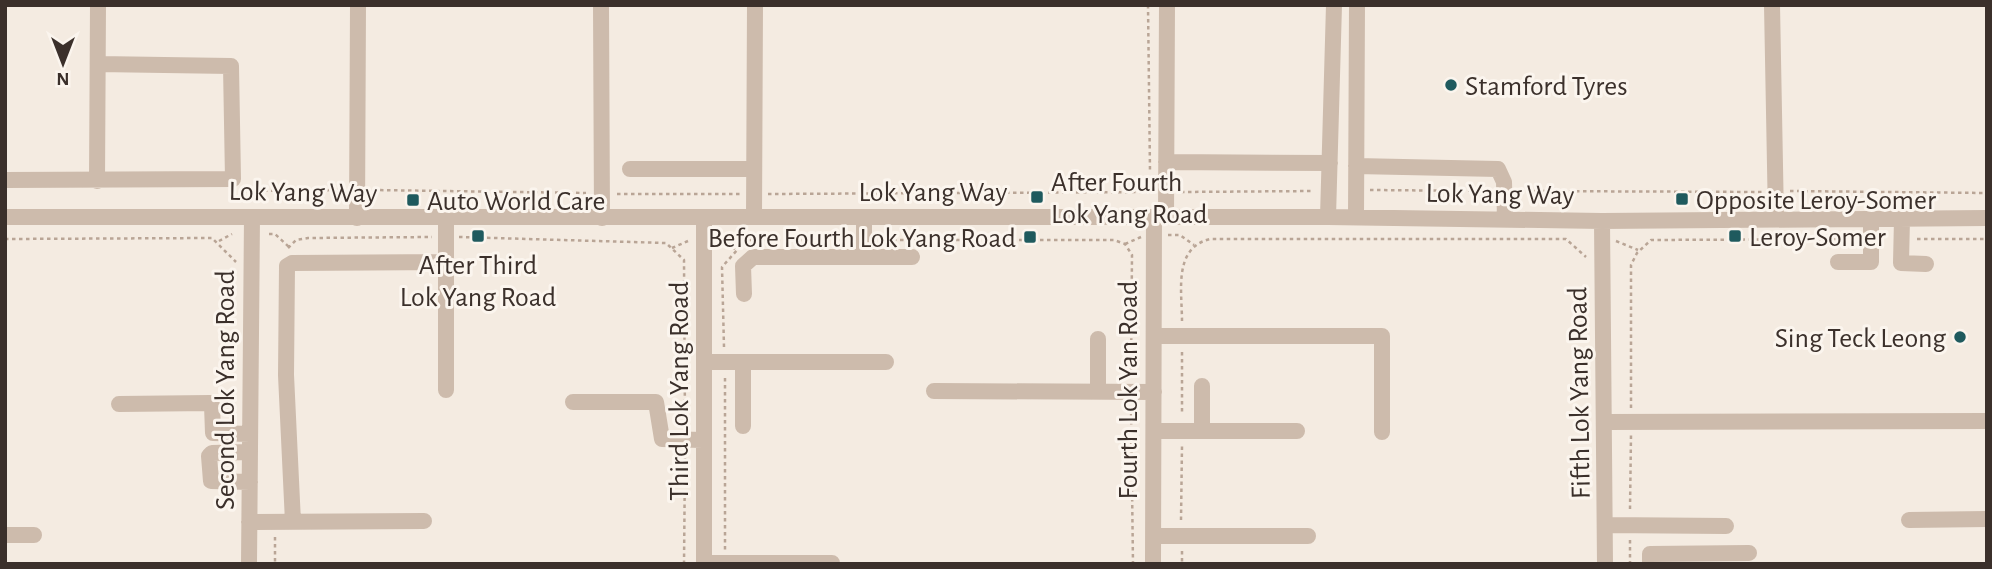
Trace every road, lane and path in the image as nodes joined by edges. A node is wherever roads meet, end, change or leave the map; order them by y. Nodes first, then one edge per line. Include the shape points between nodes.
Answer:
1 (98, 5) edge
2 (358, 5) edge
3 (601, 5) edge
4 (755, 5) edge
5 (1148, 5) edge
6 (1167, 5) edge
7 (1334, 5) edge
8 (1357, 5) edge
9 (1772, 5) edge
10 (98, 64) junction
11 (1166, 162) junction
12 (1329, 163) junction
13 (1356, 166) junction
14 (630, 169) dead end
15 (754, 169) junction
16 (5, 180) edge
17 (97, 181) junction
18 (358, 190) junction
19 (234, 191) dead end
20 (1329, 191) junction
21 (1356, 191) junction
22 (1506, 191) junction
23 (1775, 191) junction
24 (1158, 192) junction
25 (1987, 193) edge
26 (602, 194) junction
27 (754, 194) junction
28 (5, 217) edge
29 (252, 217) junction
30 (754, 217) junction
31 (864, 217) junction
32 (1160, 217) junction
33 (1328, 217) junction
34 (1356, 217) junction
35 (357, 218) junction
36 (446, 218) junction
37 (602, 218) junction
38 (704, 218) junction
39 (1505, 218) junction
40 (1987, 218) edge
41 (1776, 219) junction
42 (1871, 219) junction
43 (1902, 219) junction
44 (1602, 221) junction
45 (5, 239) edge
46 (1871, 239) junction
47 (1902, 239) junction
48 (1987, 239) edge
49 (1125, 244) dead end
50 (864, 248) junction
51 (1580, 249) dead end
52 (912, 257) dead end
53 (446, 262) junction
54 (1838, 262) dead end
55 (1926, 264) dead end
56 (236, 272) dead end
57 (744, 294) dead end
58 (1154, 336) junction
59 (1182, 336) junction
60 (1098, 339) dead end
61 (704, 362) junction
62 (724, 362) junction
63 (743, 362) junction
64 (886, 362) dead end
65 (1202, 386) dead end
66 (446, 390) dead end
67 (934, 391) dead end
68 (1098, 392) junction
69 (1154, 392) junction
70 (573, 402) dead end
71 (119, 404) dead end
72 (1987, 421) edge
73 (1605, 422) junction
74 (1631, 422) junction
75 (743, 426) dead end
76 (1297, 430) dead end
77 (1154, 431) junction
78 (1182, 431) junction
79 (1202, 431) junction
80 (1382, 432) dead end
81 (250, 433) junction
82 (685, 440) junction
83 (703, 440) junction
84 (250, 452) junction
85 (250, 482) junction
86 (1987, 519) edge
87 (1909, 520) dead end
88 (424, 521) dead end
89 (249, 522) junction
90 (293, 522) junction
91 (1605, 525) junction
92 (1630, 525) junction
93 (1726, 526) dead end
94 (5, 535) edge
95 (34, 535) dead end
96 (1153, 536) junction
97 (1181, 536) junction
98 (1308, 536) dead end
99 (1749, 553) dead end
100 (704, 563) edge
101 (741, 563) edge
102 (832, 563) edge
103 (249, 564) edge
104 (684, 564) edge
105 (725, 564) edge
106 (1153, 564) edge
107 (1182, 564) edge
108 (1605, 564) edge
109 (1630, 564) edge
110 (1650, 564) edge

1 - 10 street
2 - 18 street
3 - 26 street
4 - 15 street
5 - 24 path
6 - 11 street, Fourth Lok Yan Road
7 - 12 street
8 - 13 street
9 - 23 street
10 - 17 street
10 - 17 street via 231,66 234,175 227,181
11 - 12 street
11 - 24 street, Fourth Lok Yan Road
12 - 20 street
13 - 21 street
13 - 22 street via 1498,169
14 - 15 street
15 - 27 street
16 - 17 street
18 - 19 path
18 - 26 path
18 - 35 street
20 - 24 path
20 - 33 street
21 - 22 path
21 - 34 street
22 - 23 path
22 - 39 street
23 - 25 path
23 - 41 street
24 - 27 path
24 - 32 street, Fourth Lok Yan Road
26 - 27 path
26 - 37 street
27 - 30 street
28 - 29 street, Lok Yang Way
29 - 35 street, Lok Yang Way
29 - 81 street, Second Lok Yang Road
30 - 31 street, Lok Yang Way
30 - 38 street, Lok Yang Way
31 - 32 street, Lok Yang Way
31 - 50 street
32 - 33 street, Lok Yang Way
32 - 58 street, Fourth Lok Yan Road
33 - 34 street, Lok Yang Way
34 - 39 street, Lok Yang Way
35 - 36 street, Lok Yang Way
36 - 37 street, Lok Yang Way
36 - 53 street
37 - 38 street, Lok Yang Way
38 - 61 street, Third Lok Yang Road
39 - 44 street, Lok Yang Way
40 - 43 street, Lok Yang Way
41 - 42 street, Lok Yang Way
41 - 44 street, Lok Yang Way
42 - 43 street, Lok Yang Way
42 - 46 street
43 - 47 street
44 - 73 street, Fifth Lok Yang Road
45 - 56 path via 212,238 236,261
46 - 54 street via 1871,262
46 - 74 path via 1651,240 1631,265
47 - 48 path
47 - 55 street via 1901,263
49 - 50 path via 1114,240
50 - 52 street
50 - 57 street via 750,257 743,267
50 - 62 path via 746,240 722,267
51 - 59 path via 1566,239 1210,239 1195,245 1182,264
53 - 66 street
53 - 90 street via 287,266 286,375
58 - 59 street
58 - 69 street, Fourth Lok Yan Road
59 - 78 path
59 - 80 street via 1382,336
60 - 68 street
61 - 62 street
61 - 83 street, Third Lok Yang Road
62 - 63 street
62 - 105 path
63 - 64 street
63 - 75 street
65 - 79 street
67 - 68 street
68 - 69 street
69 - 77 street, Fourth Lok Yan Road
70 - 82 street via 656,402 660,438
71 - 81 street via 209,403 214,433
72 - 74 street
73 - 74 street
73 - 91 street, Fifth Lok Yang Road
74 - 92 path
76 - 79 street
77 - 78 street
77 - 96 street, Fourth Lok Yan Road
78 - 79 street
78 - 97 path
81 - 84 street, Second Lok Yang Road
82 - 83 street
82 - 104 path
83 - 100 street, Third Lok Yang Road
84 - 85 street, Second Lok Yang Road
84 - 85 street via 209,456 211,481
85 - 89 street, Second Lok Yang Road
86 - 87 street
88 - 90 street
89 - 90 street
89 - 103 street, Second Lok Yang Road
91 - 92 street
91 - 108 street, Fifth Lok Yang Road
92 - 93 street
92 - 109 path
94 - 95 street
96 - 97 street
96 - 106 street, Fourth Lok Yan Road
97 - 98 street
97 - 107 path
99 - 110 street via 1650,554
100 - 105 street
101 - 102 street
101 - 105 street

